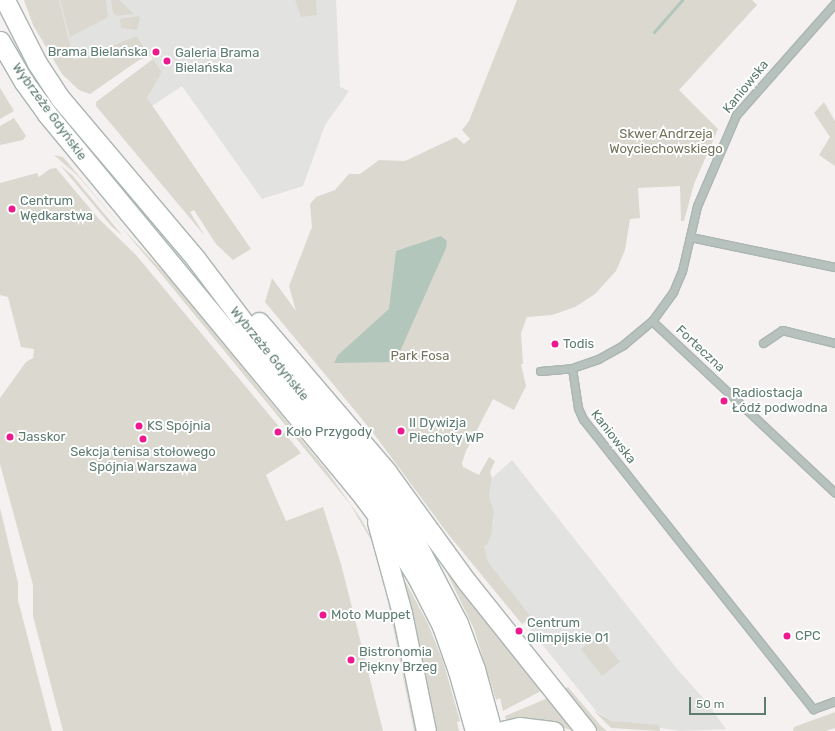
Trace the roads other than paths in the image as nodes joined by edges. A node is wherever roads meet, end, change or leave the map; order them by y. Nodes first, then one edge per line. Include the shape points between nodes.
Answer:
1 (5, 0) edge
2 (835, 3) edge
3 (0, 41) edge
4 (690, 237) junction
5 (196, 259) junction
6 (835, 267) edge
7 (652, 321) junction
8 (763, 343) dead end
9 (835, 343) edge
10 (572, 368) junction
11 (540, 371) dead end
12 (835, 493) edge
13 (373, 509) junction
14 (835, 701) edge
15 (478, 720) edge
16 (426, 731) edge
17 (492, 731) edge
18 (502, 731) edge
19 (554, 731) edge
20 (586, 731) edge

1 - 5 main road, Wybrzeże Gdyńskie via 37,63 60,98
2 - 4 street, Kaniowska via 736,115 699,201
3 - 13 main road, Wybrzeże Gdyńskie via 24,82 65,137
4 - 6 street
4 - 7 street, Kaniowska via 679,279
5 - 15 main road, Wybrzeże Gdyńskie via 248,328 366,473 414,539 458,622
5 - 20 main road via 241,302 387,472 467,582
7 - 10 street, Kaniowska via 612,352
7 - 12 street, Forteczna
8 - 9 street via 782,330
10 - 11 street
10 - 14 street, Kaniowska via 578,408 583,419 813,709
13 - 15 main road, Wybrzeże Gdyńskie via 408,562 432,606
13 - 16 main road via 402,613
15 - 17 main road, Wybrzeże Gdyńskie
18 - 19 main road via 519,728

